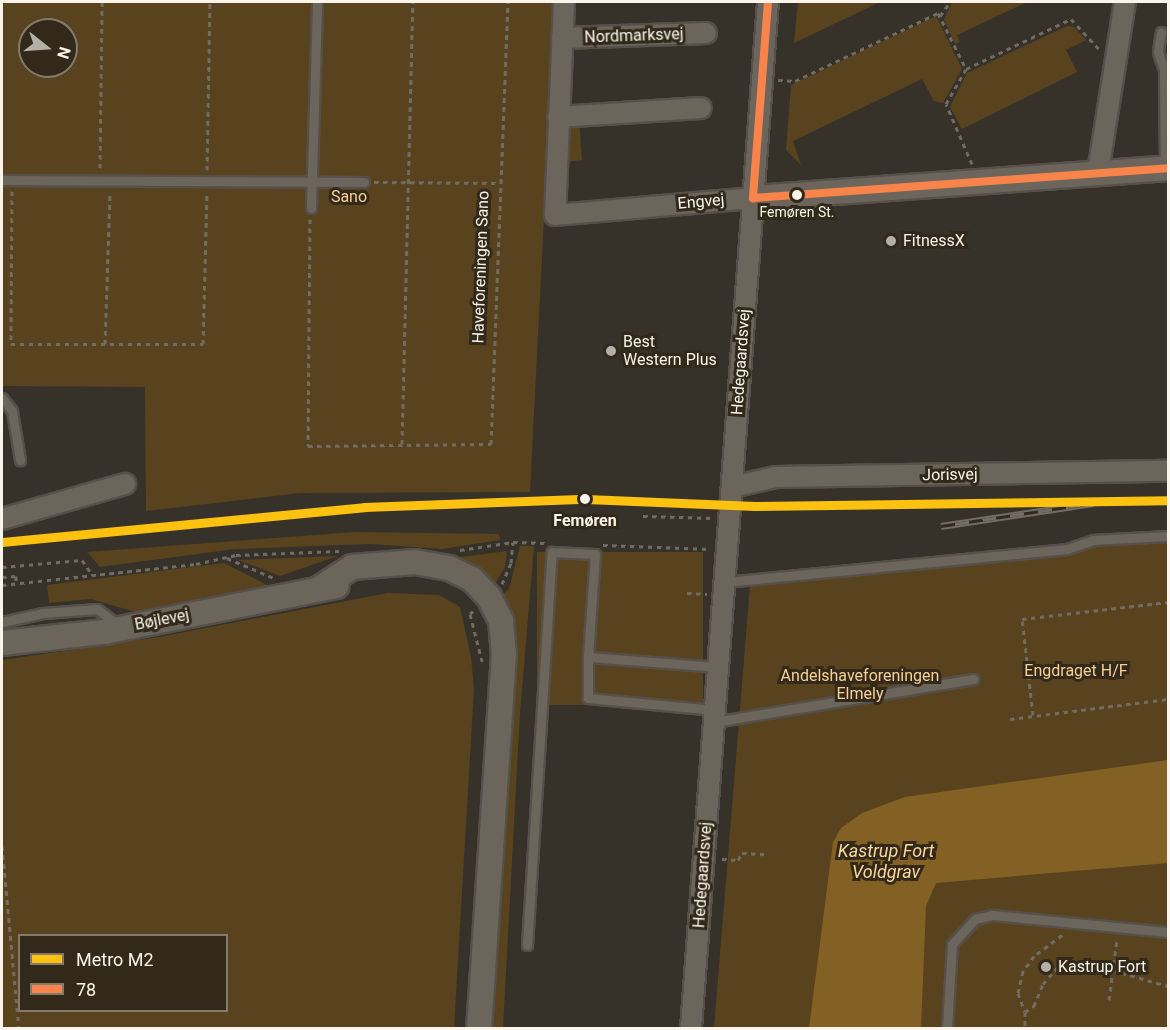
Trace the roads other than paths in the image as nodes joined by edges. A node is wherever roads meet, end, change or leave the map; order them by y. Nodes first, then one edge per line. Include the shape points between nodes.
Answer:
1 (317, 2) edge
2 (564, 2) edge
3 (768, 2) edge
4 (1125, 2) edge
5 (1161, 32) dead end
6 (706, 33) dead end
7 (562, 38) junction
8 (700, 108) dead end
9 (558, 117) junction
10 (1167, 168) edge
11 (1098, 172) junction
12 (7, 180) edge
13 (311, 181) junction
14 (364, 182) road end
15 (753, 198) junction
16 (310, 208) road end
17 (555, 215) joint
18 (2, 398) edge
19 (20, 460) dead end
20 (1168, 471) edge
21 (125, 484) dead end
22 (732, 487) junction
23 (2, 519) edge
24 (1168, 536) edge
25 (725, 582) junction
26 (2, 622) edge
27 (122, 628) junction
28 (2, 643) edge
29 (588, 657) junction
30 (719, 667) junction
31 (973, 680) dead end
32 (715, 716) junction
33 (1168, 932) edge
34 (527, 945) dead end
35 (479, 1029) edge
36 (691, 1029) edge
37 (947, 1029) edge

1 - 13 lane
2 - 7 street, Nordmarksvej
3 - 15 street, Hedegaardsvej
4 - 11 street
5 - 10 lane via 1158,52 1164,69
6 - 7 street, Nordmarksvej
7 - 9 street, Nordmarksvej
8 - 9 street
9 - 17 street, Nordmarksvej
10 - 11 street, Engvej
11 - 15 street, Engvej
12 - 13 lane
13 - 14 lane
13 - 16 lane
15 - 17 street, Engvej
15 - 22 street, Hedegaardsvej
18 - 19 lane via 12,411
20 - 22 street, Jorisvej via 776,477
21 - 23 street
22 - 25 street, Hedegaardsvej
24 - 25 lane via 1093,540 1067,549
25 - 30 street, Hedegaardsvej
26 - 27 lane via 43,613 97,609
27 - 28 street, Bøjlevej
27 - 35 street, Bøjlevej via 320,588 352,567 384,563 415,562 449,568 472,579 489,597 501,621 504,654
29 - 30 lane
29 - 32 lane via 588,698
29 - 34 lane via 595,554 552,552
30 - 32 street, Hedegaardsvej
31 - 32 lane
32 - 36 street, Hedegaardsvej
33 - 37 lane via 992,915 975,919 952,944

